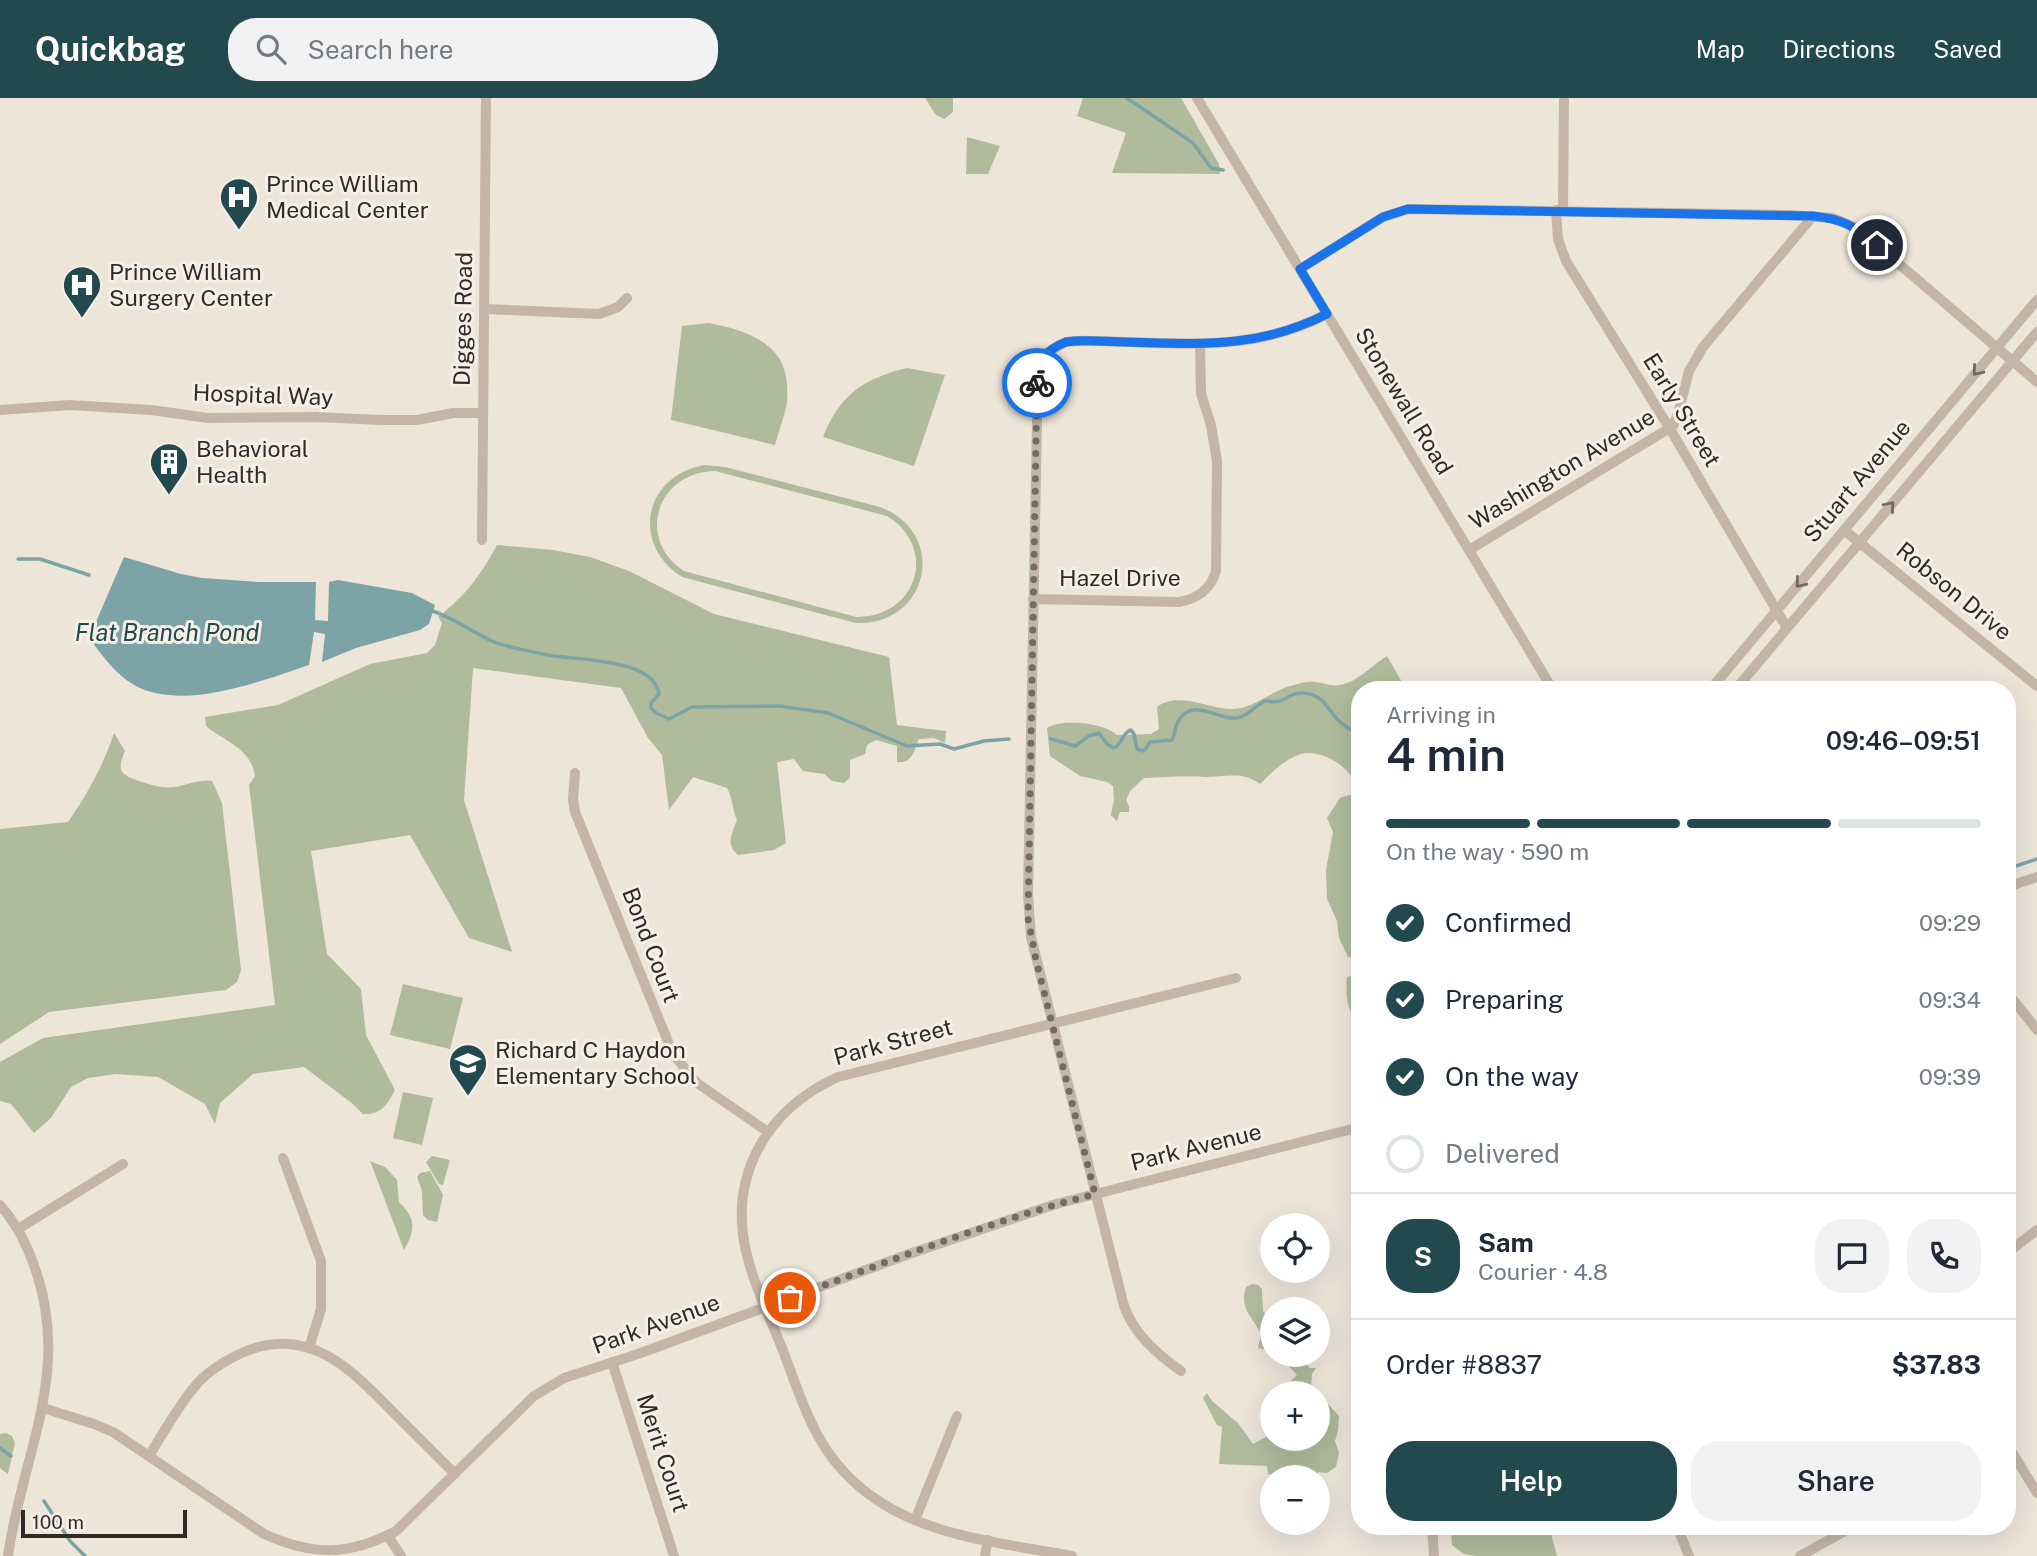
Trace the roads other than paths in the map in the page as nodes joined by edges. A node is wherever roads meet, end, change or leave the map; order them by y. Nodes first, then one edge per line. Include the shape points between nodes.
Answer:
1 (486, 98) edge
2 (1197, 98) edge
3 (1564, 98) edge
4 (1559, 210) junction
5 (1813, 216) junction
6 (1300, 269) junction
7 (626, 298) dead end
8 (2037, 300) edge
9 (485, 309) junction
10 (1327, 314) junction
11 (2037, 332) edge
12 (1200, 344) junction
13 (1997, 348) junction
14 (2012, 361) junction
15 (2037, 382) edge
16 (0, 410) edge
17 (483, 413) junction
18 (1670, 429) junction
19 (1844, 530) junction
20 (482, 540) dead end
21 (1860, 542) junction
22 (1469, 550) junction
23 (1033, 599) junction
24 (1777, 610) junction
25 (1787, 628) junction
26 (1548, 681) edge
27 (1718, 681) edge
28 (1743, 681) edge
29 (2037, 686) edge
30 (575, 773) dead end
31 (2037, 877) edge
32 (2016, 884) edge
33 (1236, 978) dead end
34 (2016, 1003) edge
35 (1052, 1023) junction
36 (2037, 1030) edge
37 (1351, 1129) edge
38 (768, 1132) junction
39 (284, 1158) dead end
40 (123, 1164) dead end
41 (1095, 1194) junction
42 (0, 1205) edge
43 (18, 1229) junction
44 (2037, 1230) edge
45 (2016, 1246) edge
46 (766, 1307) junction
47 (309, 1348) junction
48 (612, 1363) junction
49 (1181, 1371) dead end
50 (43, 1408) junction
51 (957, 1416) dead end
52 (149, 1456) junction
53 (2016, 1459) edge
54 (455, 1474) junction
55 (2037, 1493) edge
56 (915, 1520) junction
57 (6, 1533) edge
58 (1433, 1535) edge
59 (1681, 1535) edge
60 (1838, 1535) edge
61 (388, 1536) junction
62 (988, 1540) junction
63 (8, 1556) edge
64 (401, 1556) edge
65 (674, 1556) edge
66 (985, 1556) edge
67 (1072, 1556) edge
68 (1434, 1556) edge
69 (1689, 1556) edge
70 (1800, 1556) edge

1 - 9 street, Digges Road
2 - 6 street, Stonewall Road
3 - 4 street, Early Street
4 - 5 street
4 - 6 street via 1408,209 1395,212
4 - 18 street, Early Street via 1558,239 1566,261
5 - 13 street via 1857,228
5 - 18 street, Washington Avenue via 1699,354
6 - 10 street, Stonewall Road
7 - 9 street via 618,307 599,314
8 - 13 street, Stuart Avenue
9 - 17 street, Digges Road
10 - 12 street via 1272,336
10 - 22 street, Stonewall Road
11 - 14 street, Stuart Avenue
12 - 23 street via 1074,340 1056,345 1042,359 1038,369
12 - 23 street, Hazel Drive via 1200,383 1217,461 1213,581 1201,594 1179,601
13 - 14 street
13 -> 19 street, Stuart Avenue
14 - 15 street
21 -> 14 street, Stuart Avenue
16 - 17 street, Hospital Way via 70,405 208,418 380,420
17 - 20 street, Digges Road
18 - 22 street, Washington Avenue
18 - 24 street, Early Street
19 - 21 street, Robson Drive
19 -> 24 street, Stuart Avenue
21 - 25 street, Stuart Avenue
21 - 29 street, Robson Drive
22 - 26 street, Stonewall Road
23 - 35 street via 1028,918
24 - 25 street, Early Street
24 - 27 street, Stuart Avenue
25 - 28 street, Stuart Avenue
30 - 38 street, Bond Court via 575,812 673,1054 697,1083
31 - 32 street
33 - 35 street, Park Street
34 - 36 street
35 - 38 street, Park Street via 838,1077 799,1100
35 - 41 street
37 - 41 street, Park Avenue
38 - 46 street, Park Street via 745,1185 742,1220 748,1261
39 - 47 street via 321,1261 320,1309
40 - 43 street
41 - 46 street, Park Avenue via 912,1253
41 - 49 street via 1128,1318 1147,1343
42 - 43 street
43 - 50 street via 47,1310 50,1352
44 - 45 street
46 - 48 street, Park Avenue
46 - 56 street, Park Street via 810,1423 832,1459 869,1494
47 - 52 street via 268,1345 219,1365 186,1398
47 - 54 street via 354,1372
48 - 54 street, Park Avenue via 548,1386
48 - 65 street, Merit Court
50 - 52 street, Park Avenue via 113,1432
50 - 57 street
51 - 56 street
52 - 61 street, Park Avenue via 264,1534 295,1548 320,1554 346,1553
53 - 55 street
54 - 61 street, Park Avenue
56 - 62 street, Park Street
57 - 63 street
58 - 68 street
59 - 69 street
60 - 70 street
61 - 64 street
62 - 66 street
62 - 67 street, Park Street

